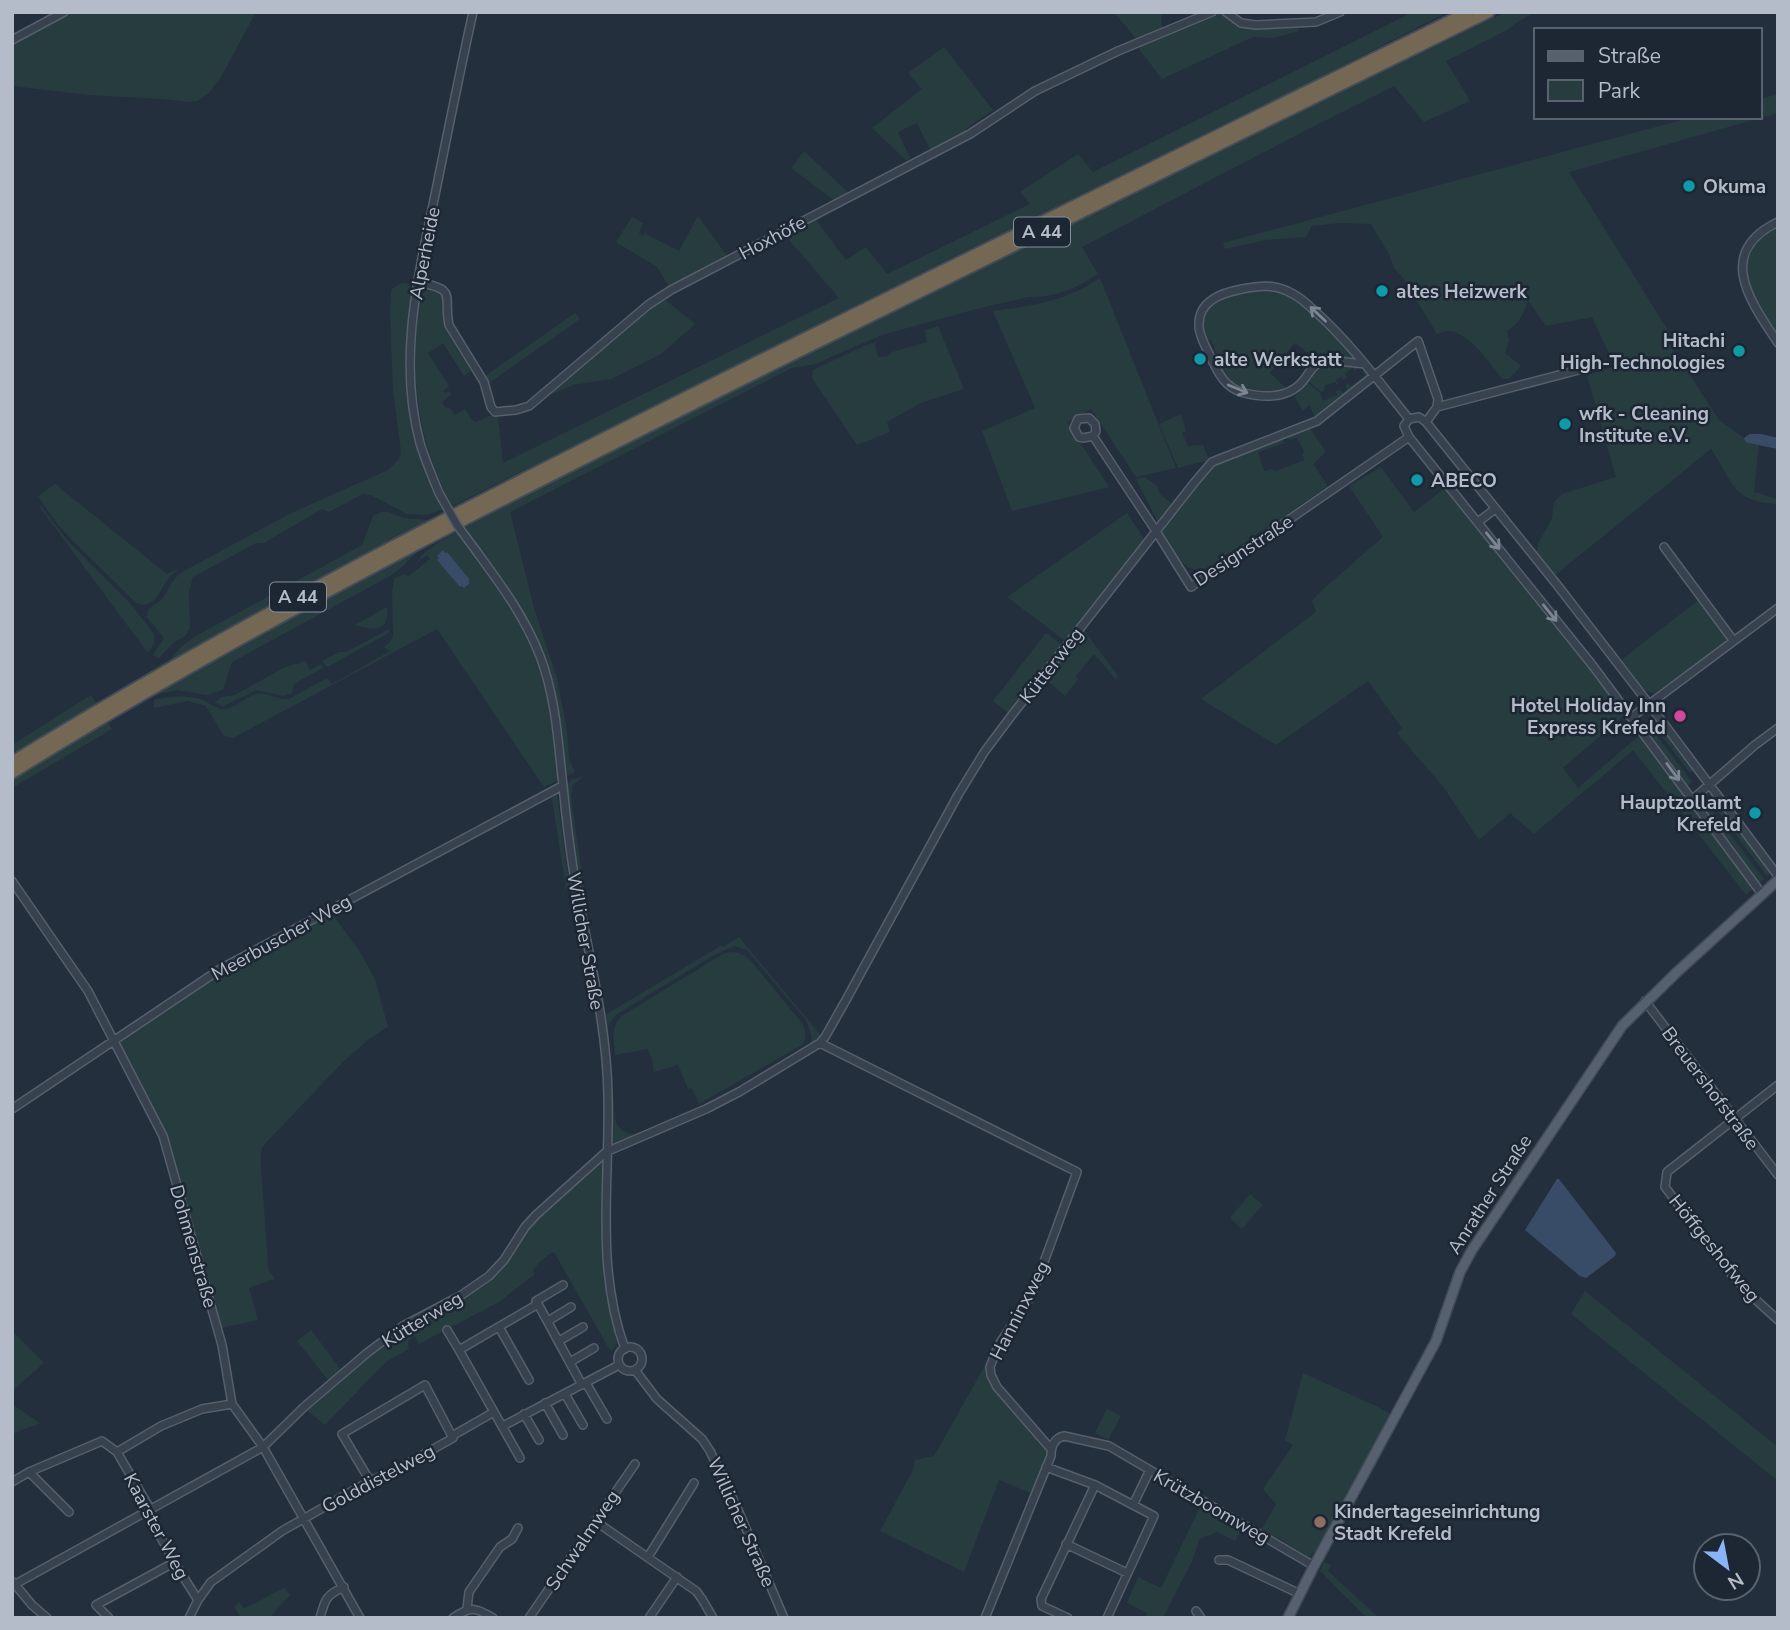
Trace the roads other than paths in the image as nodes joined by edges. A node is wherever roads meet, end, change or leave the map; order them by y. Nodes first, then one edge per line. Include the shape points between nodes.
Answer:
1 (64, 12) edge
2 (473, 12) edge
3 (1212, 12) edge
4 (1226, 12) edge
5 (1340, 12) edge
6 (1468, 12) edge
7 (1489, 12) edge
8 (12, 40) edge
9 (1778, 222) edge
10 (418, 282) junction
11 (1778, 343) edge
12 (1364, 364) junction
13 (1586, 368) dead end
14 (1374, 376) junction
15 (1437, 407) junction
16 (1409, 419) junction
17 (1426, 422) junction
18 (1093, 436) dead end
19 (1409, 438) junction
20 (1495, 509) junction
21 (1478, 523) junction
22 (1156, 531) junction
23 (1664, 547) dead end
24 (477, 552) joint
25 (1778, 608) edge
26 (1733, 640) junction
27 (1649, 704) junction
28 (1632, 717) junction
29 (1778, 728) edge
30 (12, 762) edge
31 (12, 773) edge
32 (562, 786) junction
33 (1710, 786) junction
34 (1690, 801) junction
35 (1778, 878) edge
36 (12, 881) edge
37 (1762, 894) junction
38 (1645, 1001) junction
39 (113, 1041) junction
40 (820, 1043) junction
41 (1778, 1085) edge
42 (12, 1109) edge
43 (1734, 1119) junction
44 (606, 1152) junction
45 (1778, 1175) edge
46 (563, 1285) dead end
47 (538, 1304) junction
48 (571, 1307) dead end
49 (1778, 1320) edge
50 (548, 1321) junction
51 (583, 1327) dead end
52 (499, 1328) junction
53 (447, 1330) dead end
54 (559, 1341) junction
55 (594, 1348) dead end
56 (625, 1349) junction
57 (459, 1350) junction
58 (570, 1362) junction
59 (620, 1364) junction
60 (635, 1370) junction
61 (528, 1380) dead end
62 (584, 1384) junction
63 (565, 1394) junction
64 (545, 1403) junction
65 (232, 1404) junction
66 (494, 1412) junction
67 (524, 1414) junction
68 (607, 1419) dead end
69 (583, 1425) dead end
70 (503, 1426) junction
71 (563, 1435) dead end
72 (452, 1437) junction
73 (539, 1440) dead end
74 (263, 1447) junction
75 (1051, 1449) junction
76 (117, 1452) junction
77 (520, 1458) dead end
78 (635, 1464) dead end
79 (1046, 1467) junction
80 (29, 1472) junction
81 (1148, 1474) dead end
82 (370, 1481) junction
83 (12, 1482) edge
84 (694, 1483) dead end
85 (1095, 1485) junction
86 (1133, 1505) junction
87 (149, 1511) junction
88 (69, 1512) dead end
89 (303, 1518) junction
90 (595, 1521) junction
91 (518, 1528) dead end
92 (1066, 1544) junction
93 (648, 1557) junction
94 (1219, 1560) dead end
95 (175, 1562) junction
96 (1314, 1566) junction
97 (1127, 1573) junction
98 (677, 1577) junction
99 (13, 1584) edge
100 (344, 1587) junction
101 (1300, 1594) junction
102 (198, 1600) junction
103 (467, 1608) junction
104 (491, 1617) edge
105 (47, 1618) edge
106 (109, 1618) edge
107 (189, 1618) edge
108 (320, 1618) edge
109 (360, 1618) edge
110 (453, 1618) edge
111 (529, 1618) edge
112 (649, 1618) edge
113 (713, 1618) edge
114 (784, 1618) edge
115 (985, 1618) edge
116 (1068, 1618) edge
117 (1107, 1618) edge
118 (1288, 1618) edge

1 - 8 street
2 - 10 street, Alperheide
3 - 10 street, Hoxhöfe via 1035,91 970,134 671,290 529,406 495,412 484,382 449,325 446,293 438,286
4 - 5 street via 1241,23 1256,25 1316,22
6 - 30 highway, A 44 via 463,509 218,641
7 - 31 highway, A 44 via 488,507 247,636
9 - 11 street via 1755,237 1742,271 1752,303
10 - 24 street, Alperheide, bridge via 409,368 420,444 439,492
12 -> 12 street via 1300,298 1281,288 1261,285 1232,291 1205,304 1200,314 1200,335 1217,373 1242,392 1268,395 1291,391 1318,364 1326,362
12 - 14 street
13 - 15 street
14 - 15 street, Kütterweg via 1418,341
14 - 16 street
14 - 22 street, Kütterweg via 1317,421 1212,462
15 - 17 street
16 - 17 street via 1419,417
16 - 19 street via 1404,426
17 - 20 street
18 - 22 street, Designstraße
19 - 21 street
19 - 22 street, Designstraße via 1191,587
20 - 21 street
20 - 27 street
21 -> 28 street
22 - 40 street, Kütterweg via 985,751
23 - 26 street
24 - 32 street, Willicher Straße via 520,614 541,658 555,710
25 - 26 street
26 - 27 street
27 - 28 street
27 - 33 street
28 -> 34 street
29 - 33 street
32 - 39 street, Meerbuscher Weg via 222,968
32 - 44 street, Willicher Straße via 604,1050
33 - 34 street
33 - 35 street
34 - 37 street
35 - 37 main road, Anrather Straße
36 - 39 street, Dohmenstraße via 88,991
37 - 38 main road, Anrather Straße
38 - 43 street, Breuershofstraße
38 - 96 main road, Anrather Straße via 1598,1058 1472,1250 1436,1341
39 - 42 street, Meerbuscher Weg
39 - 65 street, Dohmenstraße via 163,1136 222,1345
40 - 44 street, Kütterweg via 706,1109
40 - 75 street, Hanninxweg via 1077,1172 1037,1281 990,1367 997,1387
41 - 43 street, Höffgeshofweg
43 - 45 street, Breuershofstraße
43 - 49 street, Höffgeshofweg via 1667,1172 1665,1187 1732,1275
44 - 56 street, Willicher Straße via 607,1265
44 - 74 street, Kütterweg via 536,1215 489,1276 403,1326 367,1353
46 - 47 street
47 - 50 street
47 - 52 street
48 - 50 street
50 - 54 street
51 - 54 street
52 - 57 street
52 - 61 street
53 - 57 street
54 - 58 street
55 - 58 street
56 - 59 street
56 - 60 street via 640,1353 641,1364
57 - 66 street
58 - 62 street
59 - 60 street
59 - 62 street
60 - 114 street, Willicher Straße via 657,1399 710,1451
62 - 63 street
62 - 68 street
63 - 64 street
63 - 69 street
64 - 67 street
64 - 71 street
65 - 74 street, Dohmenstraße
65 - 76 street via 202,1409
66 - 70 street
66 - 72 street, Golddistelweg
67 - 70 street
67 - 73 street
70 - 77 street
72 - 82 street, Golddistelweg
72 - 82 street via 425,1385 342,1434
74 - 87 street, Kütterweg
74 - 89 street, Dohmenstraße
75 - 79 street
75 - 96 street, Krützboomweg via 1064,1436 1109,1446
76 - 80 street via 102,1441
76 - 87 street, Kaarster Weg
78 - 90 street, Schwalmweg
79 - 85 street
79 - 115 street
80 - 83 street
80 - 88 street
81 - 86 street
82 - 89 street, Golddistelweg
84 - 93 street
85 - 86 street
85 - 92 street
86 - 97 street via 1154,1516
87 - 95 street, Kaarster Weg
87 - 99 street, Kütterweg
89 - 100 street, Dohmenstraße
89 - 102 street, Golddistelweg via 211,1582
90 - 93 street
90 - 111 street, Schwalmweg
91 - 103 street via 469,1592
92 - 97 street
92 - 116 street via 1040,1601
93 - 98 street
94 - 101 street
95 - 102 street, Kaarster Weg
95 - 106 street via 96,1605
96 - 101 main road, Anrather Straße
97 - 117 street
98 - 112 street
98 - 113 street via 696,1591
99 - 105 street
100 - 108 street via 324,1600
100 - 109 street, Dohmenstraße
101 - 118 main road, Anrather Straße
102 - 107 street, Golddistelweg
103 - 104 street
103 - 110 street

